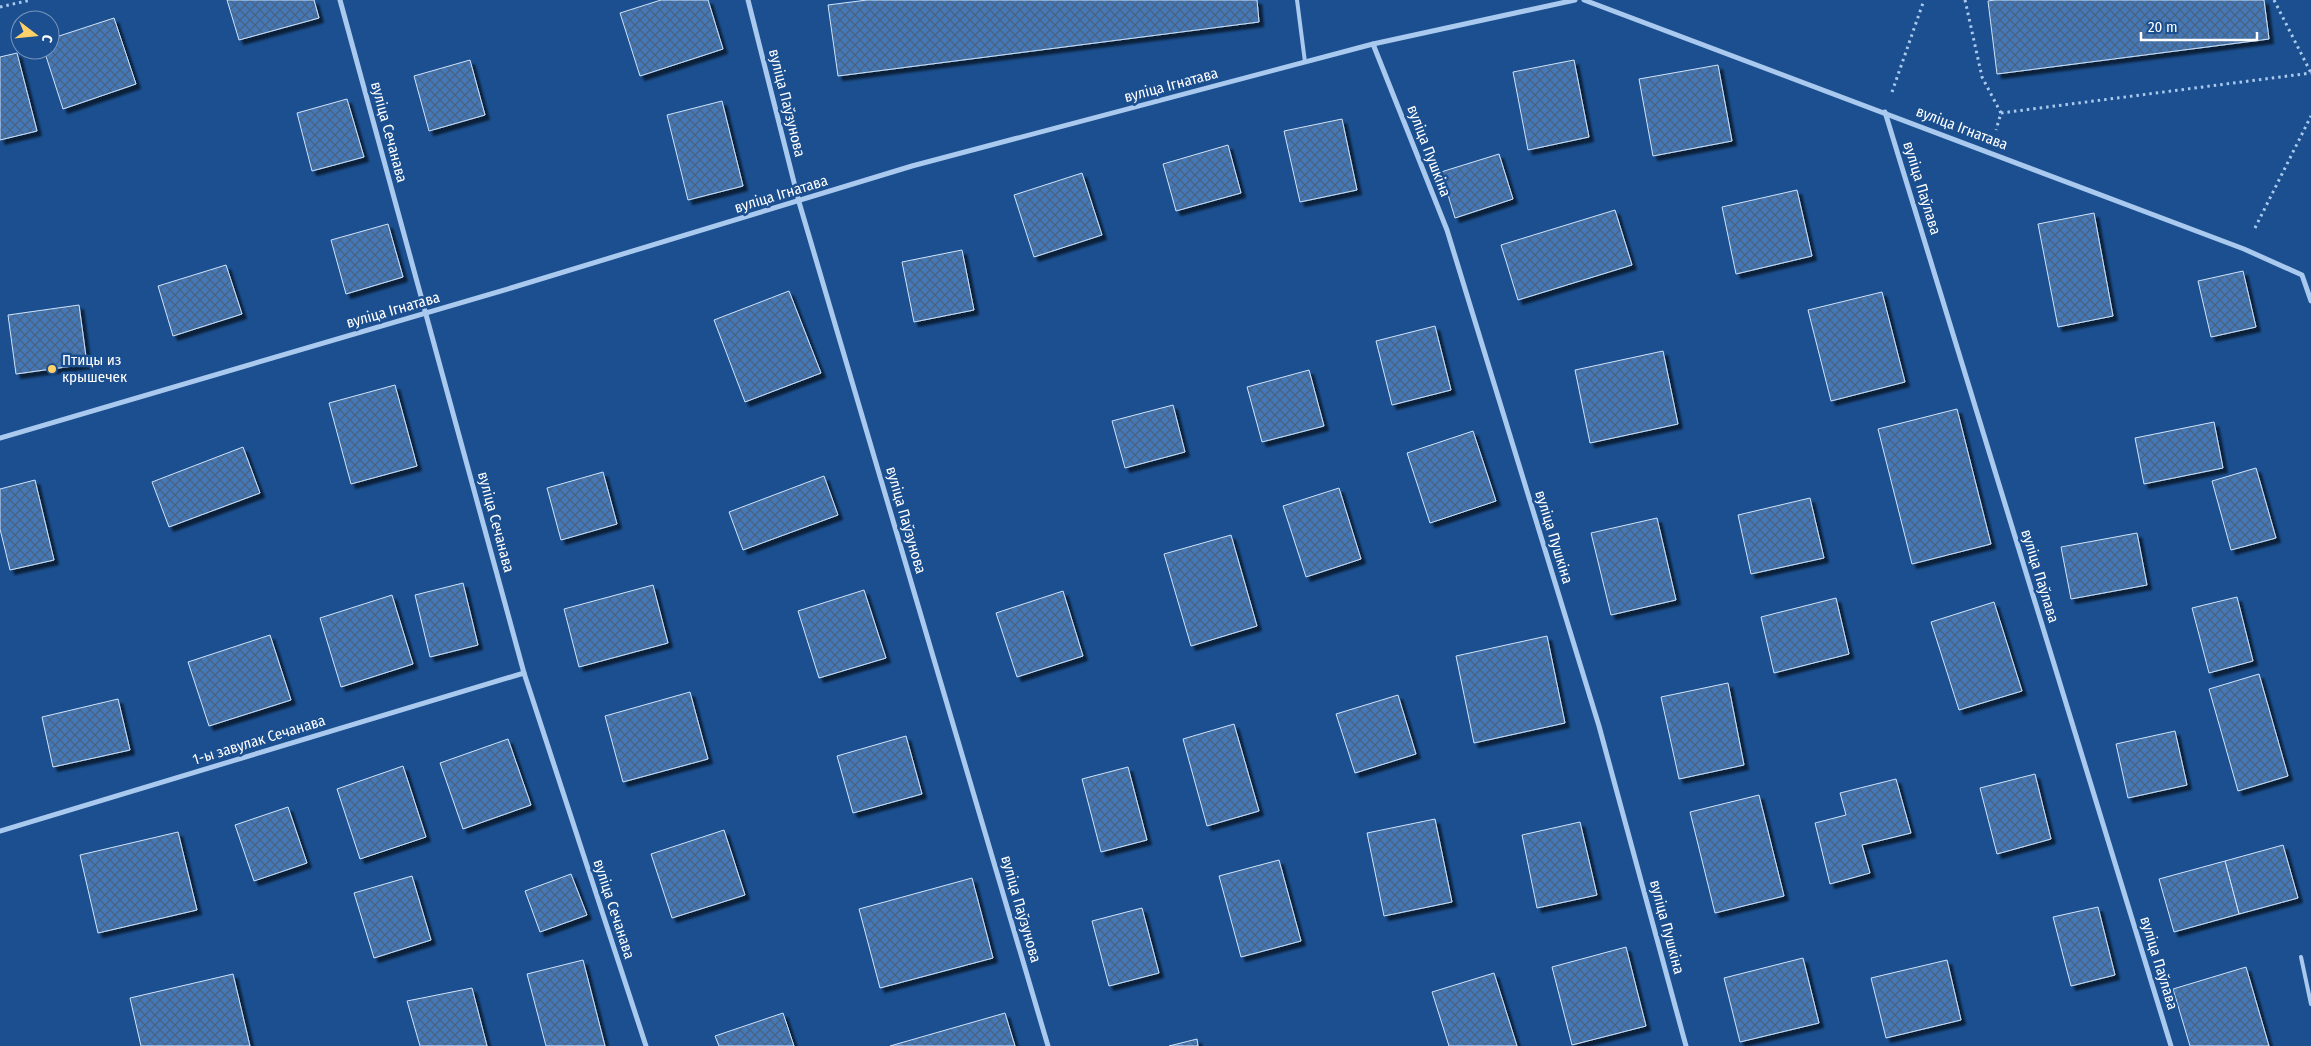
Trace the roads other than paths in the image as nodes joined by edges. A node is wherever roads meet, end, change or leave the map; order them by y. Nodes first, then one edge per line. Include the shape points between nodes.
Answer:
1 (340, 0) edge
2 (748, 0) edge
3 (1297, 0) edge
4 (1575, 0) edge
5 (1584, 0) edge
6 (1374, 44) junction
7 (1305, 62) junction
8 (1885, 112) junction
9 (799, 202) junction
10 (2311, 301) edge
11 (426, 313) junction
12 (0, 438) edge
13 (524, 673) junction
14 (0, 831) edge
15 (2301, 957) dead end
16 (2311, 1004) edge
17 (646, 1046) edge
18 (1048, 1046) edge
19 (1686, 1046) edge
20 (2171, 1046) edge

1 - 11 street, вуліца Сечанава
2 - 9 street, вуліца Паўзунова
3 - 7 lane
4 - 6 street, вуліца Ігнатава
5 - 8 street, вуліца Ігнатава
6 - 7 street, вуліца Ігнатава
6 - 19 street, вуліца Пушкіна via 1446,230 1599,726
7 - 9 street, вуліца Ігнатава via 912,166
8 - 10 street, вуліца Ігнатава via 2244,249 2302,275
8 - 20 street, вуліца Паўлава
9 - 11 street, вуліца Ігнатава
9 - 18 street, вуліца Паўзунова
11 - 12 street, вуліца Ігнатава
11 - 13 street, вуліца Сечанава
13 - 14 street, 1-ы завулак Сечанава
13 - 17 street, вуліца Сечанава
15 - 16 lane

